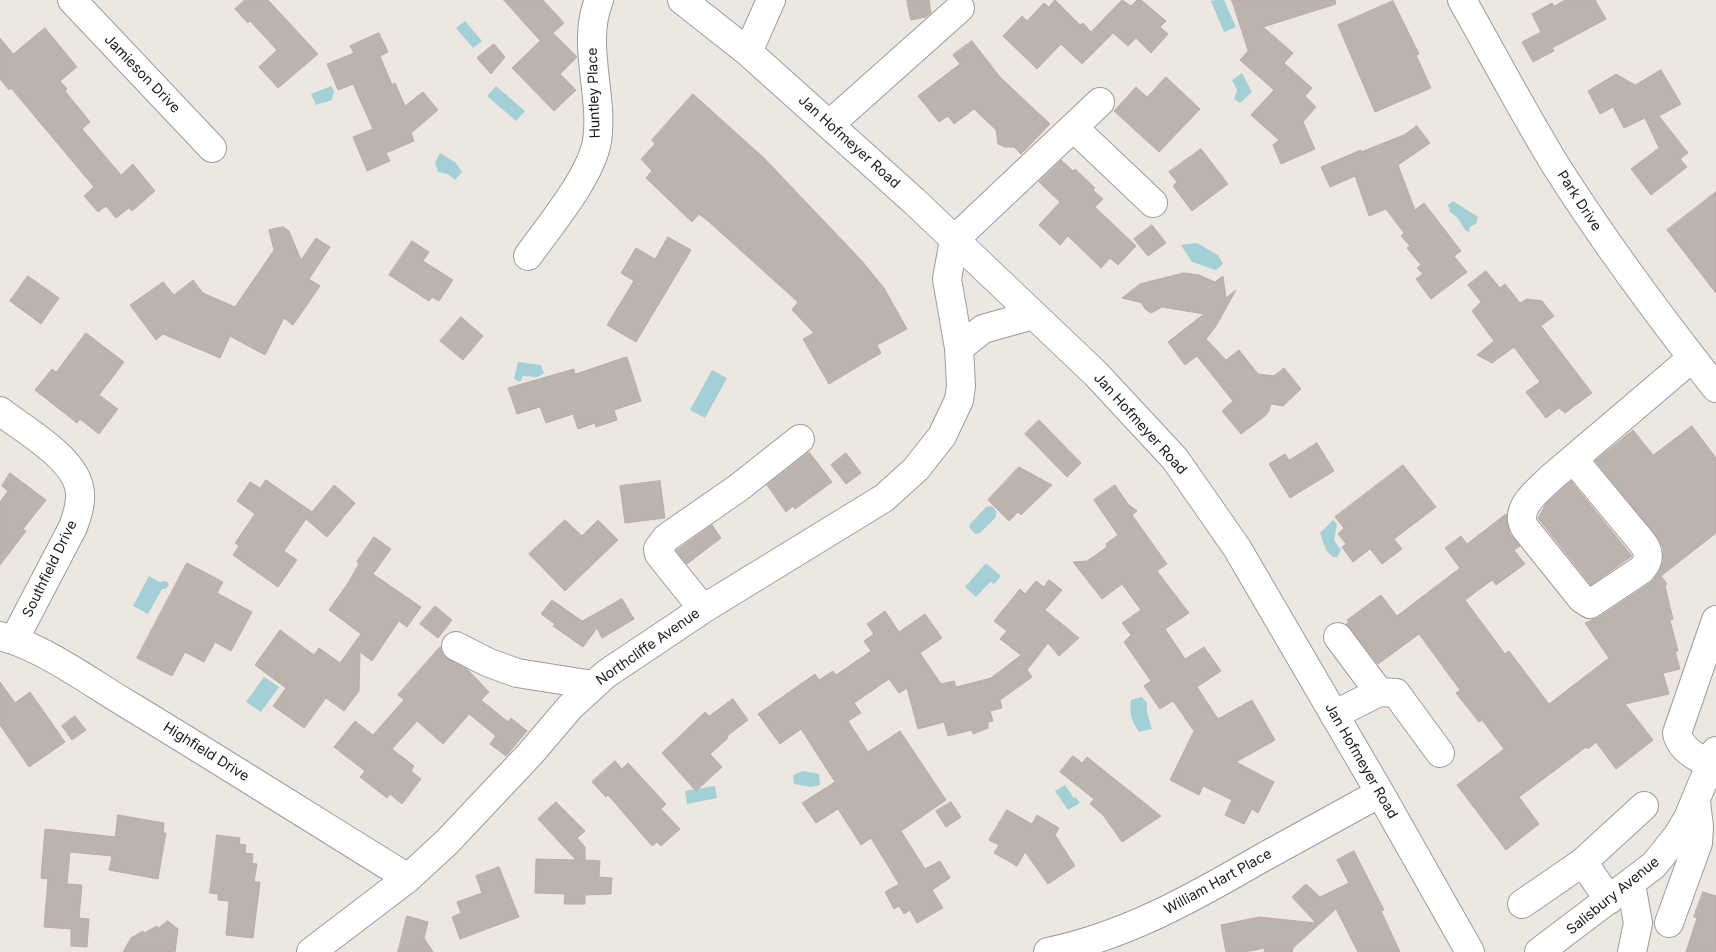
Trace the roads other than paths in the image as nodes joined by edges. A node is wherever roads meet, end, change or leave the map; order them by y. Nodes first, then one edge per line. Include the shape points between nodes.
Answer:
1 (72, 0) edge
2 (599, 0) edge
3 (682, 0) edge
4 (771, 0) edge
5 (1462, 0) edge
6 (960, 8) dead end
7 (748, 52) junction
8 (1100, 102) dead end
9 (830, 124) junction
10 (1074, 128) junction
11 (212, 148) dead end
12 (1153, 203) dead end
13 (954, 240) junction
14 (528, 256) dead end
15 (1033, 315) junction
16 (959, 348) junction
17 (1692, 358) junction
18 (1716, 388) edge
19 (0, 411) edge
20 (800, 439) dead end
21 (1574, 460) junction
22 (702, 609) junction
23 (1716, 620) edge
24 (1338, 637) dead end
25 (7, 638) edge
26 (456, 646) dead end
27 (593, 685) junction
28 (1379, 692) junction
29 (1334, 714) junction
30 (1440, 753) dead end
31 (1715, 760) edge
32 (1380, 793) junction
33 (1696, 800) junction
34 (1644, 806) dead end
35 (1584, 862) junction
36 (408, 878) junction
37 (1631, 884) junction
38 (1609, 900) junction
39 (1522, 904) dead end
40 (1669, 923) dead end
41 (310, 952) edge
42 (1048, 952) edge
43 (1470, 952) edge
44 (1540, 952) edge
45 (1632, 952) edge

1 - 11 street, Jamieson Drive
2 - 14 street, Huntley Place via 593,26 598,130 594,150 585,172
3 - 7 street, Jan Hofmeyer Road
4 - 7 street
5 - 17 street, Park Drive via 1556,165 1650,304
6 - 9 street
7 - 9 street, Jan Hofmeyer Road
8 - 10 street
9 - 13 street, Jan Hofmeyer Road
10 - 12 street
10 - 13 street
13 - 15 street, Jan Hofmeyer Road
13 - 16 street, Northcliffe Avenue via 947,279
15 - 16 street via 983,329
15 - 29 street, Jan Hofmeyer Road via 1096,374 1175,460 1237,548
16 - 22 street, Northcliffe Avenue via 961,386 955,412 942,436 916,470 884,498
17 - 18 street, Park Drive
17 - 21 street
19 - 25 street, Southfield Drive via 54,451 72,471 80,493 73,527
20 - 22 street via 738,488 681,526 659,547 659,554
21 - 21 street via 1531,499 1521,518 1525,528 1590,604 1641,570 1648,554 1642,542
22 - 27 street, Northcliffe Avenue via 627,658
23 - 31 street via 1677,733 1686,749
24 - 28 street
25 - 36 street, Highfield Drive via 36,650 184,738
26 - 27 street via 517,673
27 - 36 street, Northcliffe Avenue via 471,818
28 - 29 street
28 - 30 street via 1392,692 1401,698
29 - 32 street, Jan Hofmeyer Road
31 - 33 street, Salisbury Avenue
32 - 42 street, William Hart Place via 1189,900 1146,920 1070,948
32 - 43 street, Jan Hofmeyer Road
33 - 37 street, Salisbury Avenue via 1668,850
33 - 40 street via 1698,843
34 - 35 street
35 - 38 street
35 - 39 street
36 - 41 street, Northcliffe Avenue
37 - 38 street, Salisbury Avenue
37 - 45 street via 1638,923
38 - 44 street, Salisbury Avenue

